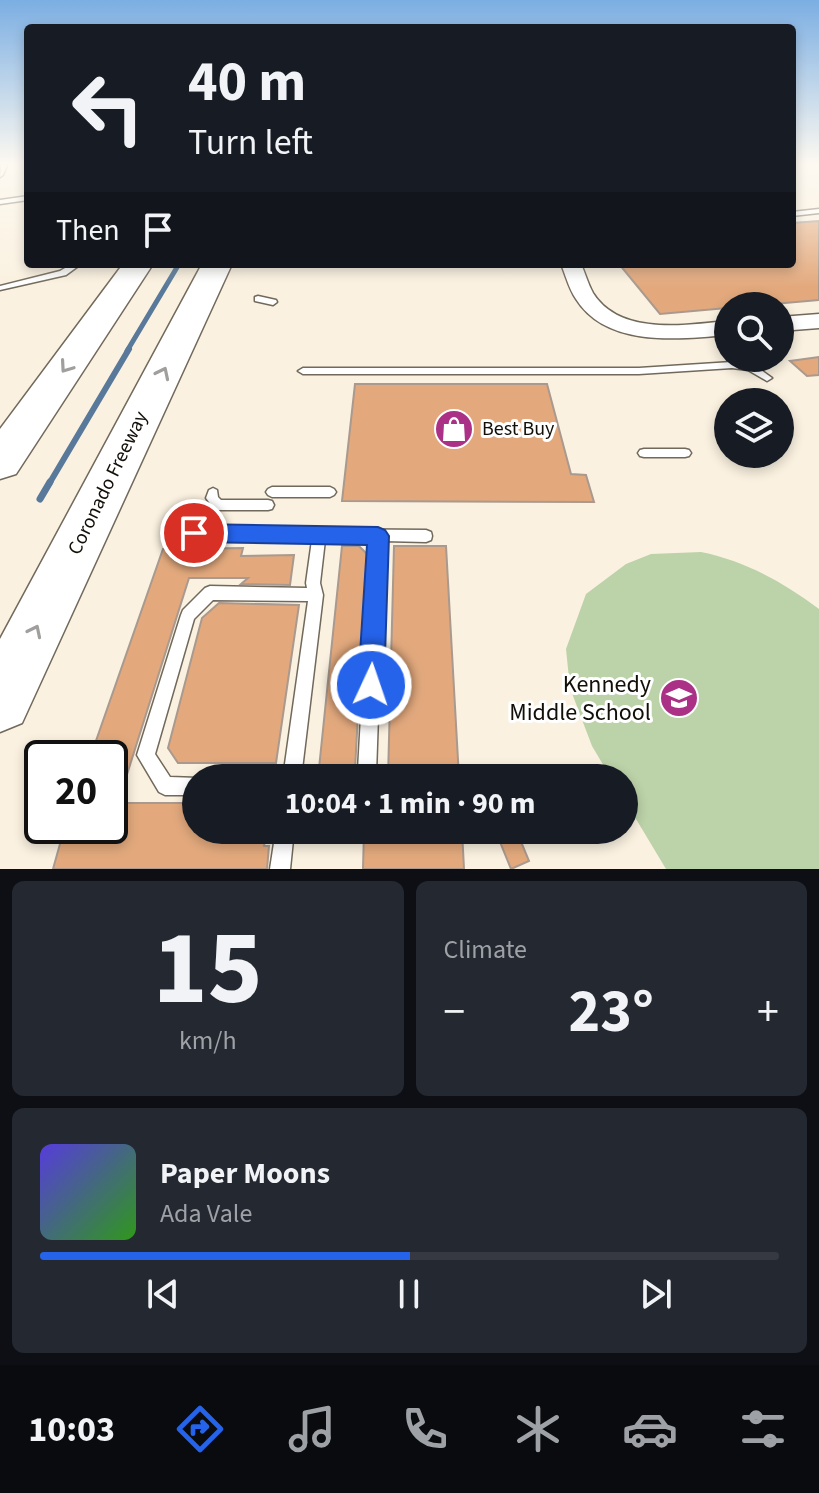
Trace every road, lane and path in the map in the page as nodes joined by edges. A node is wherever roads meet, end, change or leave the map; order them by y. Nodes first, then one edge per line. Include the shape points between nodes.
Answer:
1 (819, 211) edge
2 (796, 214) edge
3 (71, 268) edge
4 (133, 268) edge
5 (215, 268) edge
6 (227, 268) edge
7 (573, 268) edge
8 (0, 288) edge
9 (258, 299) dead end
10 (273, 302) dead end
11 (195, 309) junction
12 (819, 321) edge
13 (794, 323) edge
14 (714, 329) edge
15 (303, 371) dead end
16 (767, 378) dead end
17 (644, 453) dead end
18 (685, 453) dead end
19 (0, 462) edge
20 (330, 492) dead end
21 (213, 493) dead end
22 (194, 533) dead end
23 (319, 535) junction
24 (378, 536) junction
25 (426, 536) dead end
26 (316, 595) junction
27 (0, 701) edge
28 (294, 764) edge
29 (367, 764) edge
30 (182, 786) edge
31 (283, 844) edge
32 (280, 869) edge

1 - 2 lane
3 - 8 lane
4 -> 19 highway
5 - 11 highway, Coronado Freeway
6 - 11 highway
7 - 14 street via 590,304 621,323 656,332
9 - 10 lane
27 -> 11 highway, Coronado Freeway
12 - 13 street
15 - 16 lane via 639,371 732,365 751,367
17 - 18 lane
20 - 21 lane via 218,505
22 - 23 lane
23 - 24 lane
23 - 26 lane
24 - 25 lane
24 - 29 lane
26 - 28 lane
26 - 30 lane via 210,593 188,615 146,755 165,786
31 - 32 lane

